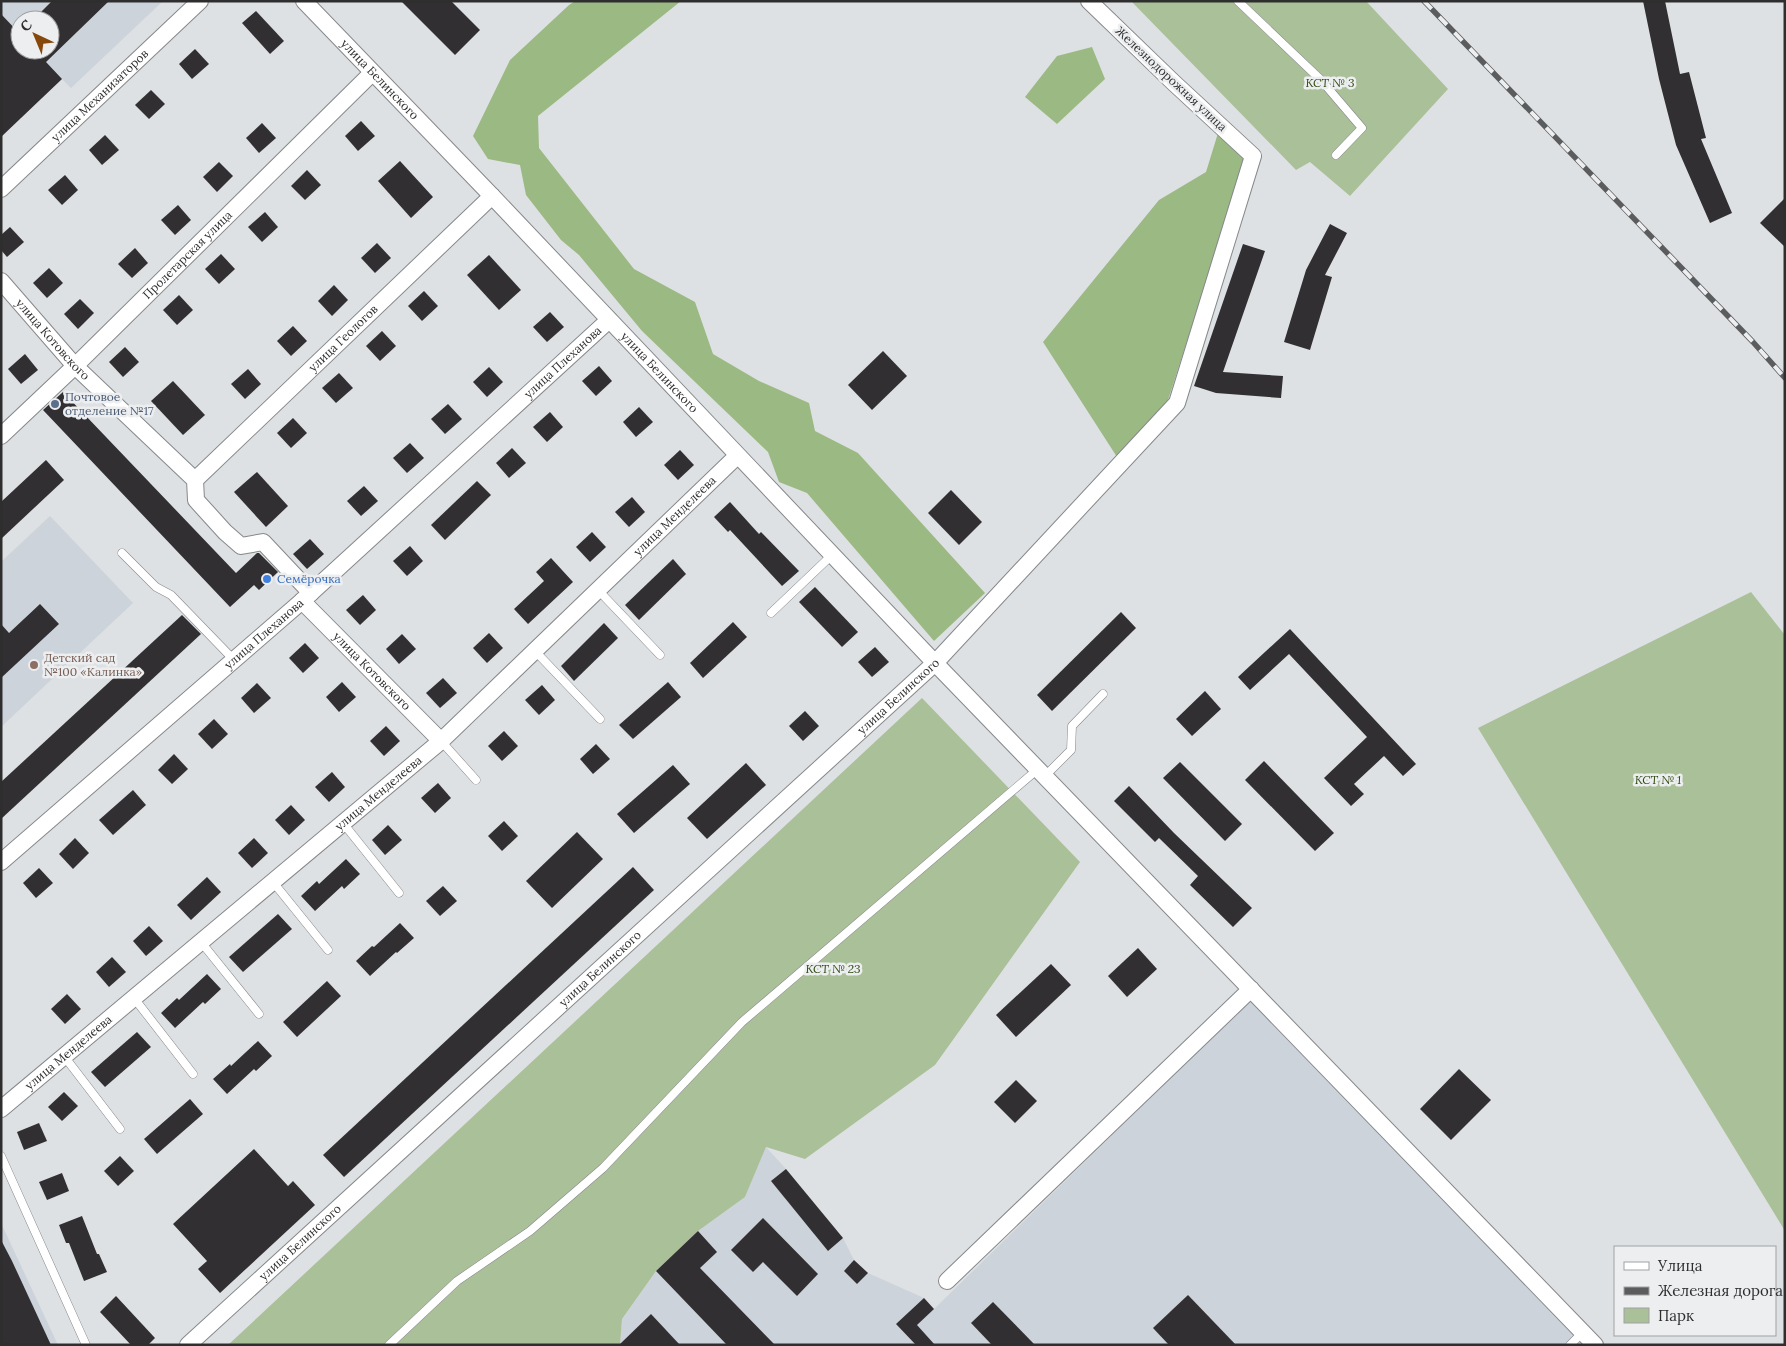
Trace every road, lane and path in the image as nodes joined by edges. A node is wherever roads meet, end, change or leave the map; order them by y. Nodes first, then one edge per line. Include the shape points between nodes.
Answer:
1 (200, 1) edge
2 (304, 1) edge
3 (1089, 1) edge
4 (1238, 1) edge
5 (372, 73) junction
6 (1336, 155) dead end
7 (1, 189) edge
8 (492, 196) junction
9 (1, 281) edge
10 (609, 320) junction
11 (75, 366) junction
12 (1, 436) edge
13 (737, 456) junction
14 (195, 480) junction
15 (122, 552) dead end
16 (832, 555) junction
17 (598, 590) junction
18 (306, 597) junction
19 (771, 613) dead end
20 (535, 651) junction
21 (660, 655) dead end
22 (234, 660) junction
23 (935, 663) junction
24 (1104, 694) dead end
25 (600, 719) dead end
26 (441, 742) junction
27 (1041, 773) junction
28 (476, 780) dead end
29 (343, 823) junction
30 (1, 862) edge
31 (273, 882) junction
32 (400, 893) dead end
33 (201, 942) junction
34 (328, 950) dead end
35 (1251, 989) junction
36 (134, 998) junction
37 (259, 1014) dead end
38 (64, 1056) junction
39 (193, 1074) dead end
40 (1, 1109) edge
41 (120, 1129) dead end
42 (1, 1156) edge
43 (947, 1281) dead end
44 (1583, 1332) junction
45 (86, 1345) edge
46 (188, 1345) edge
47 (389, 1345) edge
48 (1570, 1345) edge
49 (1595, 1345) edge

1 - 7 street, улица Механизаторов
2 - 5 street, улица Белинского
3 - 23 street, Железнодорожная улица via 1253,156 1177,403
4 - 6 lane via 1321,80 1362,128
5 - 8 street, улица Белинского
5 - 11 street, Пролетарская улица
8 - 10 street, улица Белинского
8 - 14 street, улица Геологов
9 - 11 street, улица Котовского
10 - 13 street, улица Белинского
10 - 18 street, улица Плеханова
11 - 12 street, Пролетарская улица
11 - 14 street, улица Котовского
13 - 16 street, улица Белинского
13 - 17 street, улица Менделеева
14 - 18 street, улица Котовского via 196,500 225,532 241,546 263,542
15 - 22 lane via 156,587 171,595
16 - 19 lane
16 - 23 street, улица Белинского
17 - 20 street, улица Менделеева
17 - 21 lane
18 - 22 street, улица Плеханова
18 - 26 street, улица Котовского
20 - 25 lane
20 - 26 street, улица Менделеева
22 - 30 street, улица Плеханова
23 - 27 street
23 - 46 street, улица Белинского
24 - 27 lane via 1072,726 1071,750
26 - 28 lane
26 - 29 street, улица Менделеева
27 - 35 street
27 - 47 lane via 742,1022 603,1168 530,1230 458,1281
29 - 31 street, улица Менделеева
29 - 32 lane
31 - 33 street, улица Менделеева
31 - 34 lane
33 - 36 street, улица Менделеева
33 - 37 lane
35 - 43 street
35 - 44 street
36 - 38 street, улица Менделеева
36 - 39 lane
38 - 40 street, улица Менделеева
38 - 41 lane
42 - 45 lane
44 - 48 lane
44 - 49 street

